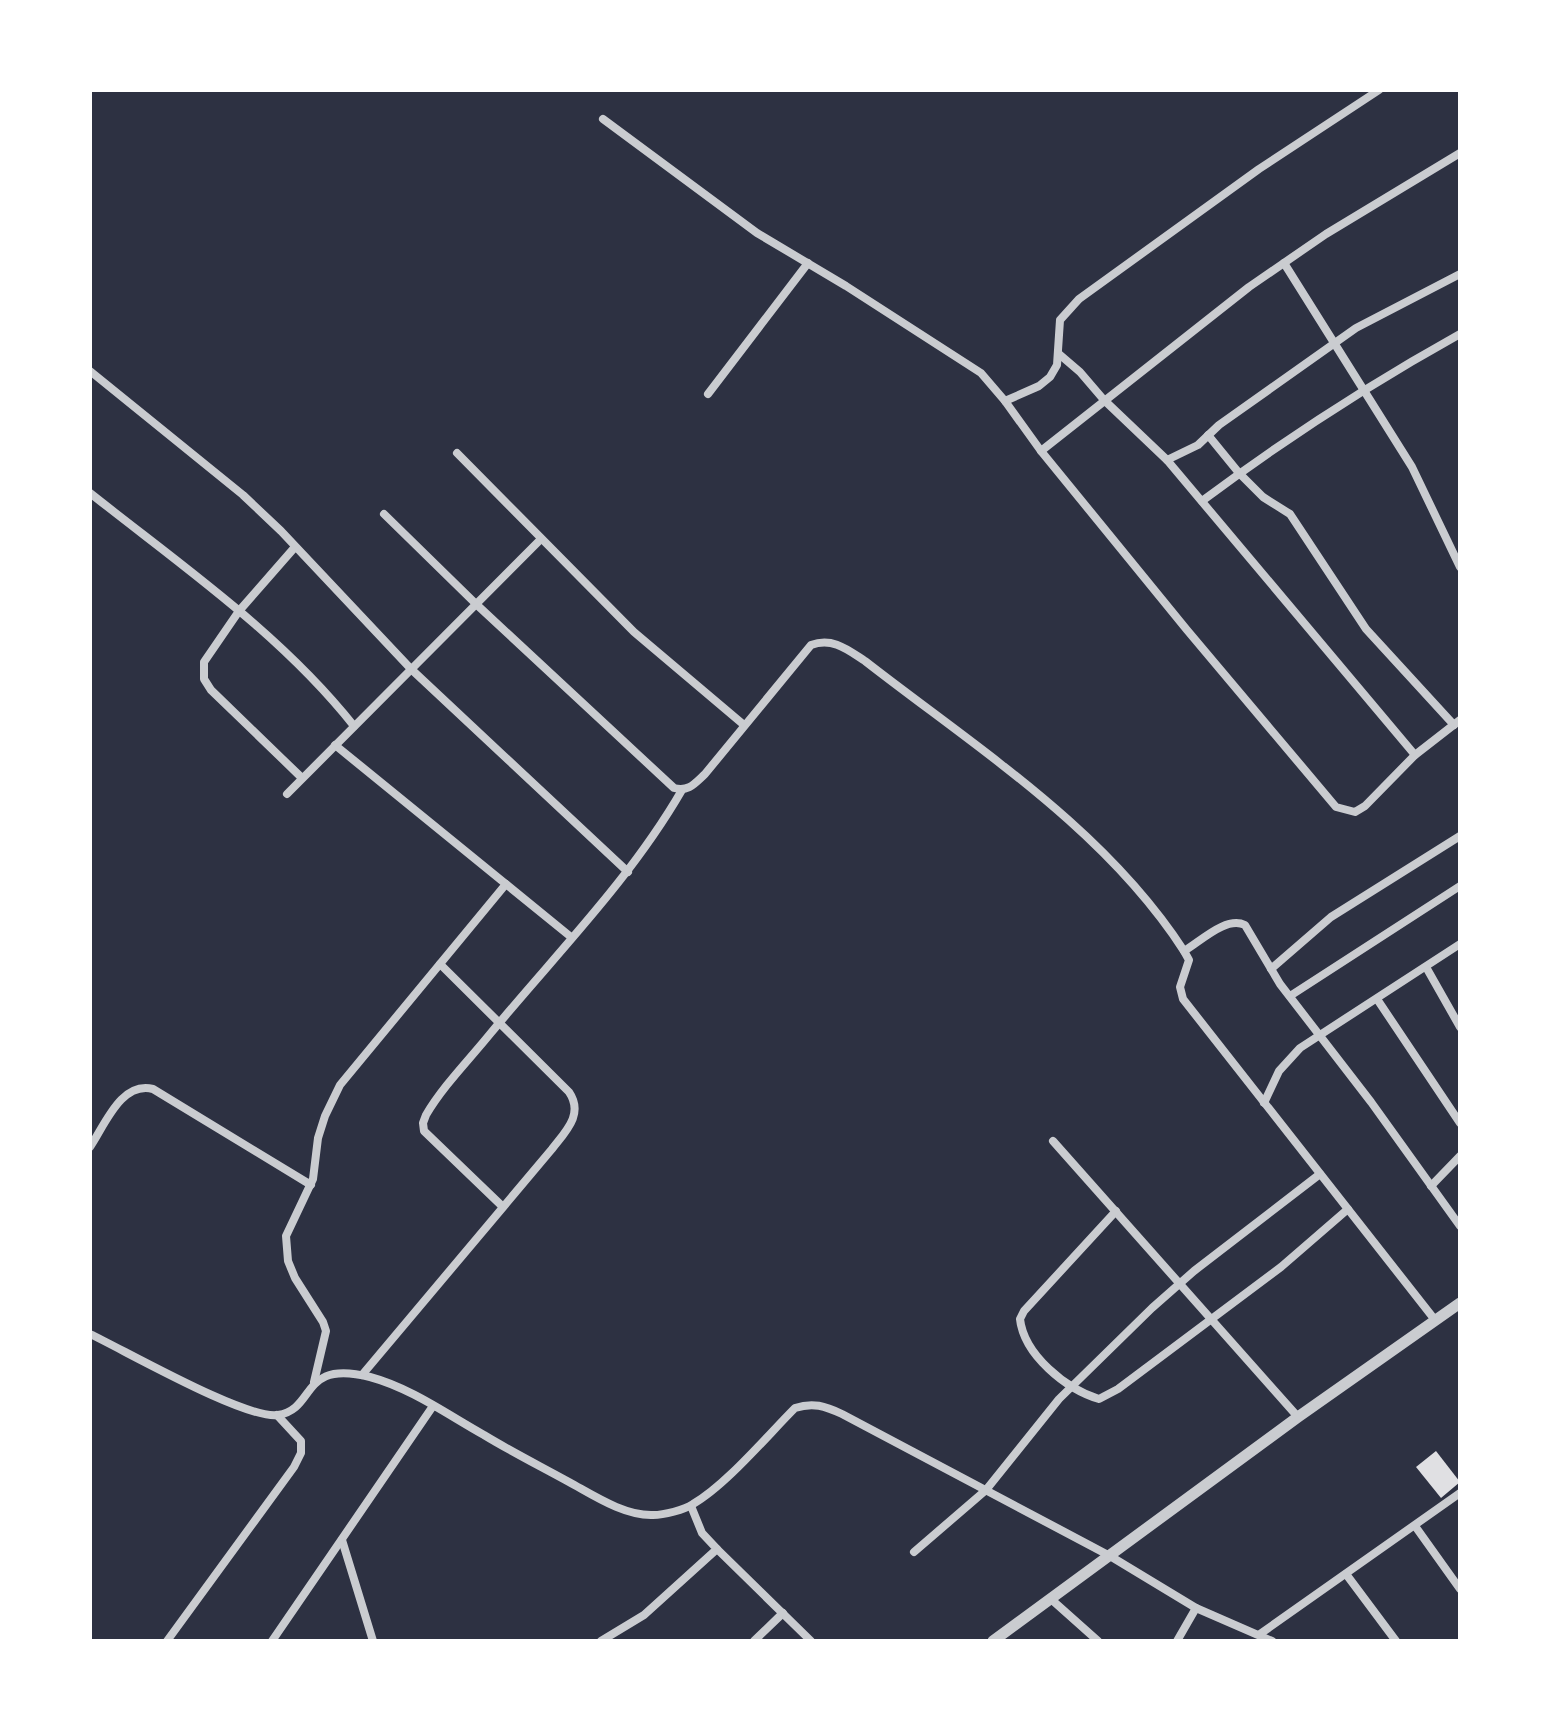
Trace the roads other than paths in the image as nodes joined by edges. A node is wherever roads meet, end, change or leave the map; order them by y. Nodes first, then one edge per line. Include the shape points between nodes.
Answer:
1 (1379, 90) edge
2 (603, 119) dead end
3 (1460, 153) edge
4 (808, 263) junction
5 (1284, 263) junction
6 (1460, 274) edge
7 (1460, 334) edge
8 (1334, 342) junction
9 (1059, 354) junction
10 (90, 371) edge
11 (1365, 391) junction
12 (708, 394) dead end
13 (1104, 400) junction
14 (1005, 401) junction
15 (1208, 435) junction
16 (1041, 451) junction
17 (457, 453) dead end
18 (1167, 460) junction
19 (1239, 473) junction
20 (90, 493) edge
21 (1202, 501) junction
22 (384, 514) dead end
23 (541, 539) junction
24 (295, 547) junction
25 (1460, 567) edge
26 (476, 604) junction
27 (239, 611) junction
28 (411, 669) junction
29 (1457, 722) edge
30 (744, 725) junction
31 (354, 726) junction
32 (335, 745) junction
33 (1415, 755) junction
34 (302, 778) junction
35 (682, 790) junction
36 (287, 794) dead end
37 (1460, 836) edge
38 (628, 872) junction
39 (506, 884) junction
40 (1460, 886) edge
41 (571, 937) junction
42 (1460, 944) edge
43 (1184, 951) junction
44 (440, 964) junction
45 (1426, 967) junction
46 (1271, 969) junction
47 (1290, 996) junction
48 (1377, 999) junction
49 (499, 1023) junction
50 (1460, 1027) edge
51 (1321, 1035) junction
52 (1264, 1103) junction
53 (1460, 1123) edge
54 (1053, 1141) dead end
55 (90, 1147) edge
56 (1460, 1156) edge
57 (1320, 1174) junction
58 (311, 1185) junction
59 (1431, 1186) junction
60 (502, 1206) junction
61 (1348, 1209) junction
62 (1116, 1211) junction
63 (1460, 1226) edge
64 (1180, 1284) junction
65 (1460, 1303) edge
66 (1211, 1318) junction
67 (1435, 1320) junction
68 (90, 1334) edge
69 (362, 1375) junction
70 (314, 1382) junction
71 (1070, 1386) junction
72 (433, 1406) junction
73 (277, 1415) junction
74 (1298, 1417) junction
75 (986, 1490) junction
76 (1460, 1493) edge
77 (691, 1506) junction
78 (1415, 1526) junction
79 (342, 1540) junction
80 (717, 1549) junction
81 (914, 1552) dead end
82 (1110, 1556) junction
83 (1346, 1574) junction
84 (1460, 1589) edge
85 (1052, 1600) junction
86 (1196, 1608) junction
87 (783, 1613) junction
88 (1260, 1634) junction
89 (167, 1641) edge
90 (272, 1641) edge
91 (373, 1641) edge
92 (601, 1641) edge
93 (754, 1641) edge
94 (811, 1641) edge
95 (993, 1641) edge
96 (1098, 1641) edge
97 (1177, 1641) edge
98 (1272, 1641) edge
99 (1396, 1641) edge

1 - 9 street via 1079,299 1060,320
2 - 4 street via 720,207
3 - 5 street
4 - 12 street
4 - 14 street via 981,373
5 - 8 street
5 - 13 street
6 - 8 street
7 - 11 street
8 - 11 street
8 - 15 street
9 - 13 street
9 - 14 street via 1050,377
10 - 24 street via 243,495
11 - 19 street
11 - 25 street via 1412,467
13 - 16 street
13 - 18 street
14 - 16 street
15 - 18 street
15 - 19 street
16 - 33 street via 1336,807 1355,812 1365,806
17 - 23 street
18 - 21 street
19 - 21 street
19 - 29 street via 1290,514 1366,629
20 - 27 street
21 - 33 street
22 - 26 street
23 - 26 street
23 - 30 street via 634,632
24 - 27 street
24 - 28 street
26 - 28 street
26 - 35 street via 666,781
27 - 31 street
27 - 34 street via 204,662 204,679
28 - 31 street
28 - 38 street
29 - 33 street
30 - 35 street via 699,780
30 - 43 street via 811,645 842,646 1082,831
31 - 32 street
32 - 34 street
32 - 39 street
34 - 36 street
35 - 38 street
37 - 46 street via 1331,917
38 - 41 street
39 - 41 street
39 - 44 street
40 - 47 street
41 - 49 street
42 - 45 street
43 - 46 street via 1240,922
43 - 52 street via 1189,960 1180,987 1183,999
44 - 49 street
44 - 58 street via 340,1085 321,1127
45 - 48 street
45 - 50 street
46 - 47 street
47 - 51 street
48 - 51 street
48 - 53 street
49 - 60 street via 576,1102 565,1132
49 - 60 street via 423,1123 433,1141
51 - 52 street via 1288,1059
51 - 59 street
52 - 57 street
54 - 62 street
55 - 58 street via 127,1093 145,1087
56 - 59 street
57 - 61 street
57 - 64 street
58 - 70 street via 286,1236 295,1278 326,1331
59 - 63 street
60 - 69 street
61 - 66 street
61 - 67 street
62 - 64 street
62 - 71 street via 1020,1319 1028,1344
64 - 66 street
64 - 71 street
65 - 67 street
66 - 71 street via 1107,1397 1099,1399
66 - 74 street
67 - 74 street
68 - 73 street via 249,1411
69 - 70 street via 333,1374
69 - 72 street
70 - 73 street via 297,1406
71 - 75 street
72 - 77 street via 615,1506 653,1515
72 - 79 street
73 - 89 street via 301,1441 301,1453
74 - 82 street
75 - 77 street via 842,1414 808,1404 795,1408
75 - 81 street
75 - 82 street
76 - 78 street
77 - 80 street via 702,1533
78 - 83 street
78 - 84 street
79 - 90 street
79 - 91 street
80 - 87 street
80 - 92 street via 644,1615
82 - 85 street
82 - 86 street
83 - 88 street
83 - 99 street
85 - 95 street
85 - 96 street
86 - 88 street
86 - 97 street
87 - 93 street
87 - 94 street
88 - 98 street

